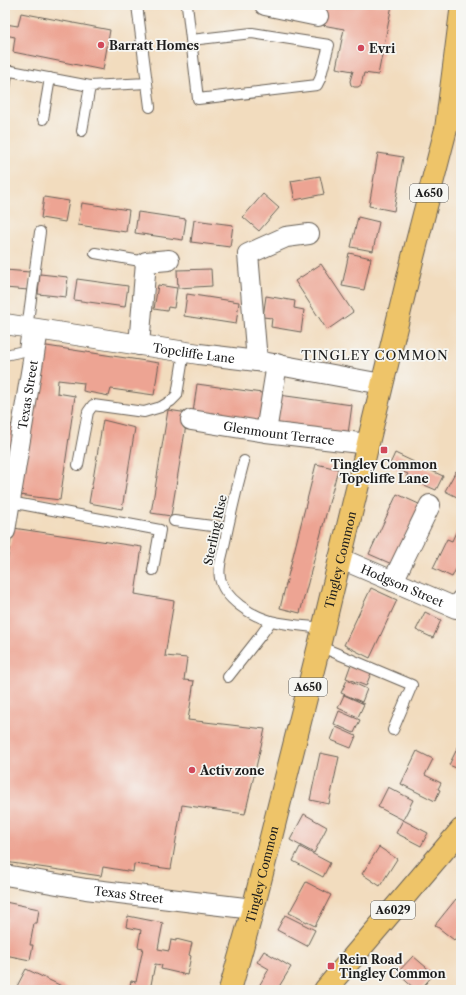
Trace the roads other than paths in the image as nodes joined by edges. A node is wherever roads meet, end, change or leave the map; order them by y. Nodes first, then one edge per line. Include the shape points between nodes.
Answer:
1 (137, 5) edge
2 (187, 5) edge
3 (265, 5) edge
4 (458, 5) edge
5 (461, 12) edge
6 (318, 16) dead end
7 (191, 40) junction
8 (50, 78) junction
9 (147, 83) junction
10 (90, 86) junction
11 (5, 88) edge
12 (461, 100) edge
13 (150, 107) dead end
14 (43, 119) dead end
15 (446, 129) junction
16 (82, 131) dead end
17 (40, 232) dead end
18 (309, 234) dead end
19 (95, 253) dead end
20 (169, 260) dead end
21 (146, 262) junction
22 (5, 324) edge
23 (33, 329) junction
24 (139, 345) junction
25 (184, 352) junction
26 (5, 355) edge
27 (257, 361) junction
28 (277, 364) junction
29 (382, 384) junction
30 (191, 420) dead end
31 (266, 432) junction
32 (368, 444) junction
33 (244, 462) dead end
34 (78, 465) dead end
35 (10, 502) junction
36 (430, 504) dead end
37 (174, 521) dead end
38 (227, 528) junction
39 (5, 531) edge
40 (339, 558) junction
41 (153, 570) dead end
42 (393, 581) junction
43 (461, 600) edge
44 (271, 621) junction
45 (320, 637) junction
46 (228, 677) dead end
47 (393, 730) dead end
48 (461, 830) edge
49 (5, 875) edge
50 (253, 909) junction
51 (230, 990) edge
52 (325, 990) edge

1 - 9 lane
2 - 7 lane
3 - 6 street
4 - 5 street
5 - 15 main road, Tingley Common / A650
7 - 7 lane via 198,99 317,85 329,45 252,33
8 - 10 lane
8 - 11 lane via 11,71 7,74
8 - 14 lane
9 - 10 lane
9 - 13 lane
10 - 16 lane
12 - 15 main road, Tingley Common / A650
15 - 29 main road, Tingley Common / A650
17 - 23 lane
18 - 27 street via 286,237 248,254
19 - 21 lane
20 - 21 street
21 - 24 street
22 - 23 street, Topcliffe Lane
23 - 24 street, Topcliffe Lane
23 - 26 lane via 24,351
23 - 35 street, Texas Street
24 - 25 street, Topcliffe Lane
25 - 27 street, Topcliffe Lane
25 - 34 lane via 177,395 161,407 144,412 93,405 88,412
27 - 28 street, Topcliffe Lane
28 - 29 street, Topcliffe Lane
28 - 31 street
29 - 32 main road, Tingley Common / A650
30 - 31 street, Glenmount Terrace
31 - 32 street, Glenmount Terrace
32 - 40 main road, Tingley Common / A650
33 - 38 lane, Sterling Rise
35 - 39 street, Texas Street
35 - 41 lane via 160,530
36 - 42 street
37 - 38 lane
38 - 44 lane, Sterling Rise via 220,565 219,577 222,584 237,604
40 - 42 street, Hodgson Street
40 - 45 main road, Tingley Common / A650
42 - 43 street, Hodgson Street via 456,608
44 - 45 lane, Sterling Rise
44 - 46 lane
45 - 47 lane, Sterling Rise via 412,685
45 - 50 main road, Tingley Common / A650
48 - 52 main road, A6029
49 - 50 street, Texas Street via 86,889
50 - 51 main road, Tingley Common / A650

